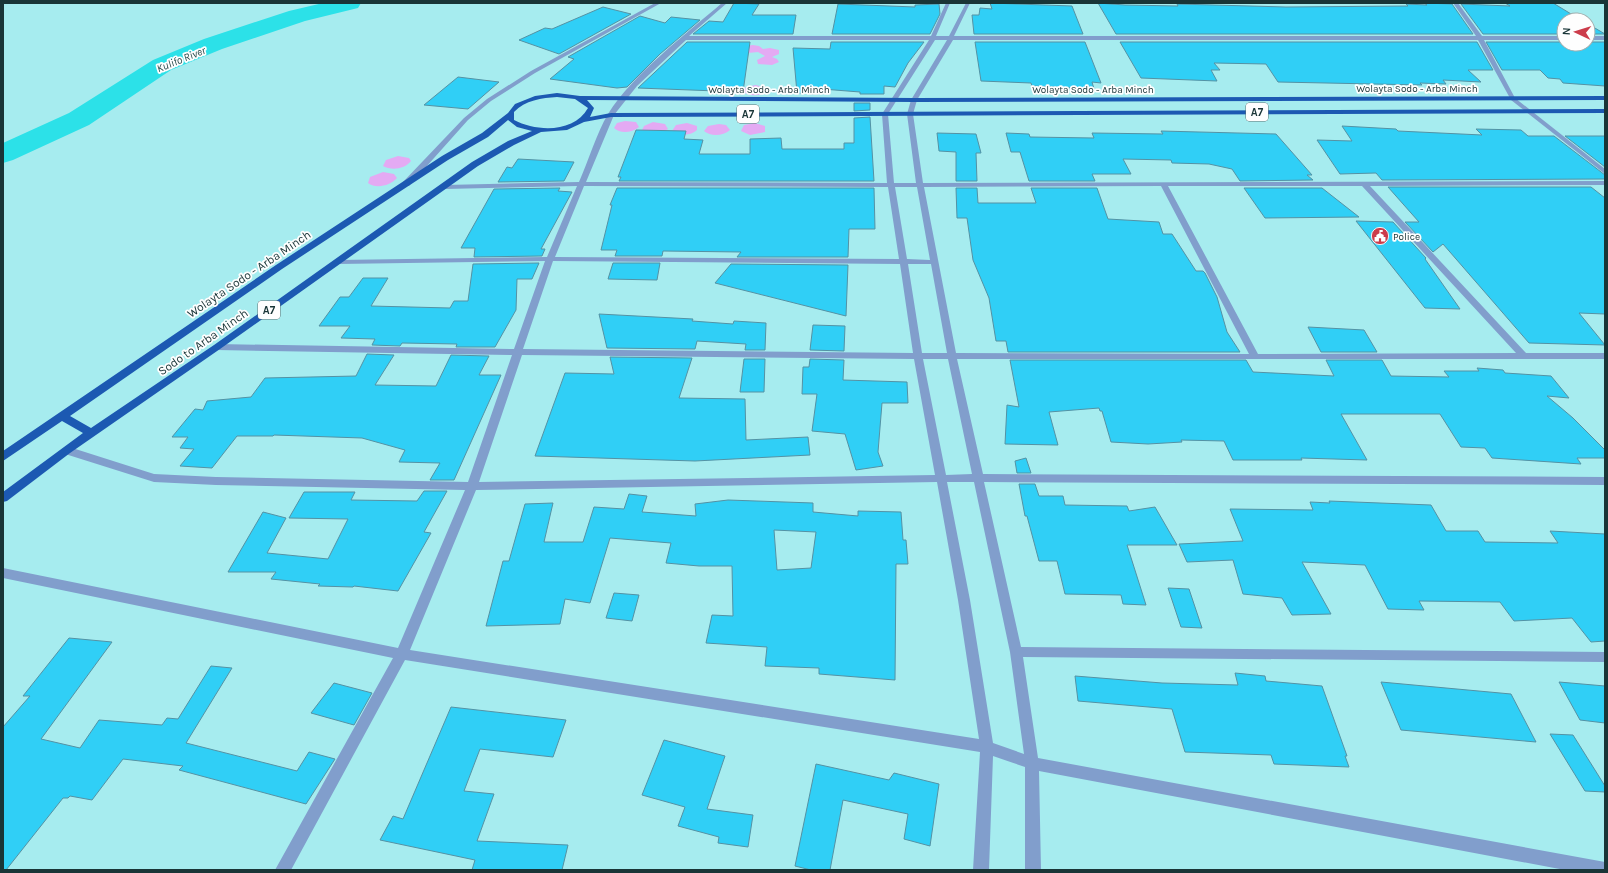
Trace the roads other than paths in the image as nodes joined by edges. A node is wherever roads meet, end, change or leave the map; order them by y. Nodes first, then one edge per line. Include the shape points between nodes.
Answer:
1 (659, 3) edge
2 (724, 3) edge
3 (948, 3) edge
4 (968, 3) edge
5 (1455, 3) edge
6 (685, 38) junction
7 (933, 38) junction
8 (951, 38) junction
9 (1480, 38) junction
10 (1556, 38) edge
11 (581, 98) junction
12 (1605, 98) edge
13 (1513, 99) junction
14 (621, 100) junction
15 (892, 100) junction
16 (914, 100) junction
17 (1526, 111) junction
18 (1605, 111) edge
19 (511, 114) junction
20 (610, 114) junction
21 (885, 114) junction
22 (910, 114) junction
23 (583, 120) junction
24 (540, 130) junction
25 (1605, 172) edge
26 (1605, 183) edge
27 (406, 184) junction
28 (582, 184) junction
29 (891, 184) junction
30 (1364, 184) junction
31 (920, 185) junction
32 (1164, 185) junction
33 (445, 187) junction
34 (550, 259) junction
35 (338, 262) junction
36 (904, 262) junction
37 (934, 262) junction
38 (217, 347) junction
39 (518, 354) junction
40 (918, 356) junction
41 (952, 356) junction
42 (1522, 356) junction
43 (1605, 356) edge
44 (1255, 357) junction
45 (61, 416) junction
46 (91, 433) junction
47 (66, 450) junction
48 (3, 457) edge
49 (941, 478) junction
50 (978, 478) junction
51 (1605, 481) edge
52 (472, 486) junction
53 (3, 498) edge
54 (3, 573) edge
55 (1016, 652) junction
56 (402, 654) junction
57 (1605, 657) edge
58 (987, 747) junction
59 (1032, 763) junction
60 (283, 870) edge
61 (981, 870) edge
62 (1033, 870) edge
63 (1605, 870) edge

1 - 27 street via 533,72 489,100 466,119
2 - 6 street
3 - 7 street
4 - 8 street
5 - 9 street
6 - 7 street
6 - 14 street
7 - 8 street
7 - 15 street
8 - 9 street
8 - 16 street
9 - 10 street
9 - 13 street
11 - 14 highway, Wolayta Sodo - Arba Minch / A7
11 - 19 highway, Wolayta Sodo - Arba Minch / A7 via 561,95 537,98 518,105 510,112
11 - 23 highway via 591,108 590,114
12 - 13 highway, Wolayta Sodo - Arba Minch / A7
13 - 16 highway, Wolayta Sodo - Arba Minch / A7
13 - 17 street
14 - 15 highway, Wolayta Sodo - Arba Minch / A7
14 - 20 street
15 - 16 highway, Wolayta Sodo - Arba Minch / A7
15 - 21 street
16 - 22 street
17 - 18 highway, Wolayta Sodo - Arba Minch / A7
17 - 22 highway, Wolayta Sodo - Arba Minch / A7
17 - 25 street
19 - 24 highway, A7 via 511,121 517,126
19 - 27 highway, Wolayta Sodo - Arba Minch / A7 via 485,135
20 - 21 highway, Wolayta Sodo - Arba Minch / A7
20 - 23 highway, A7
20 - 28 street
21 - 22 highway, Wolayta Sodo - Arba Minch / A7
21 - 29 street
22 - 31 street
23 - 24 highway, A7 via 559,129
24 - 33 highway, Sodo to Arba Minch / A7 via 510,143 475,164
26 - 30 street
27 - 45 highway, Wolayta Sodo - Arba Minch / A7
28 - 29 street
28 - 33 street
28 - 34 street
29 - 31 street
29 - 36 street
30 - 32 street
30 - 42 street
31 - 32 street
31 - 37 street
32 - 44 street
33 - 35 highway, Sodo to Arba Minch / A7
34 - 35 street
34 - 36 street
34 - 39 street
35 - 38 highway, Sodo to Arba Minch / A7
36 - 37 street
36 - 40 street
37 - 41 street
38 - 39 street
38 - 46 highway, Sodo to Arba Minch / A7
39 - 40 street
39 - 52 street
40 - 41 street
40 - 49 street
41 - 44 street
41 - 50 street
42 - 43 street
42 - 44 street
45 - 46 highway
45 - 48 highway, Wolayta Sodo - Arba Minch / A7
46 - 47 highway, Sodo to Arba Minch / A7
47 - 52 street via 154,478
47 - 53 highway, Sodo to Arba Minch / A7
49 - 50 street
49 - 52 street
49 - 58 street via 964,600
50 - 51 street
50 - 55 street
52 - 56 street
54 - 56 street
55 - 57 street
55 - 59 street
56 - 58 street
56 - 60 street
58 - 59 street
58 - 61 street
59 - 62 street
59 - 63 street

